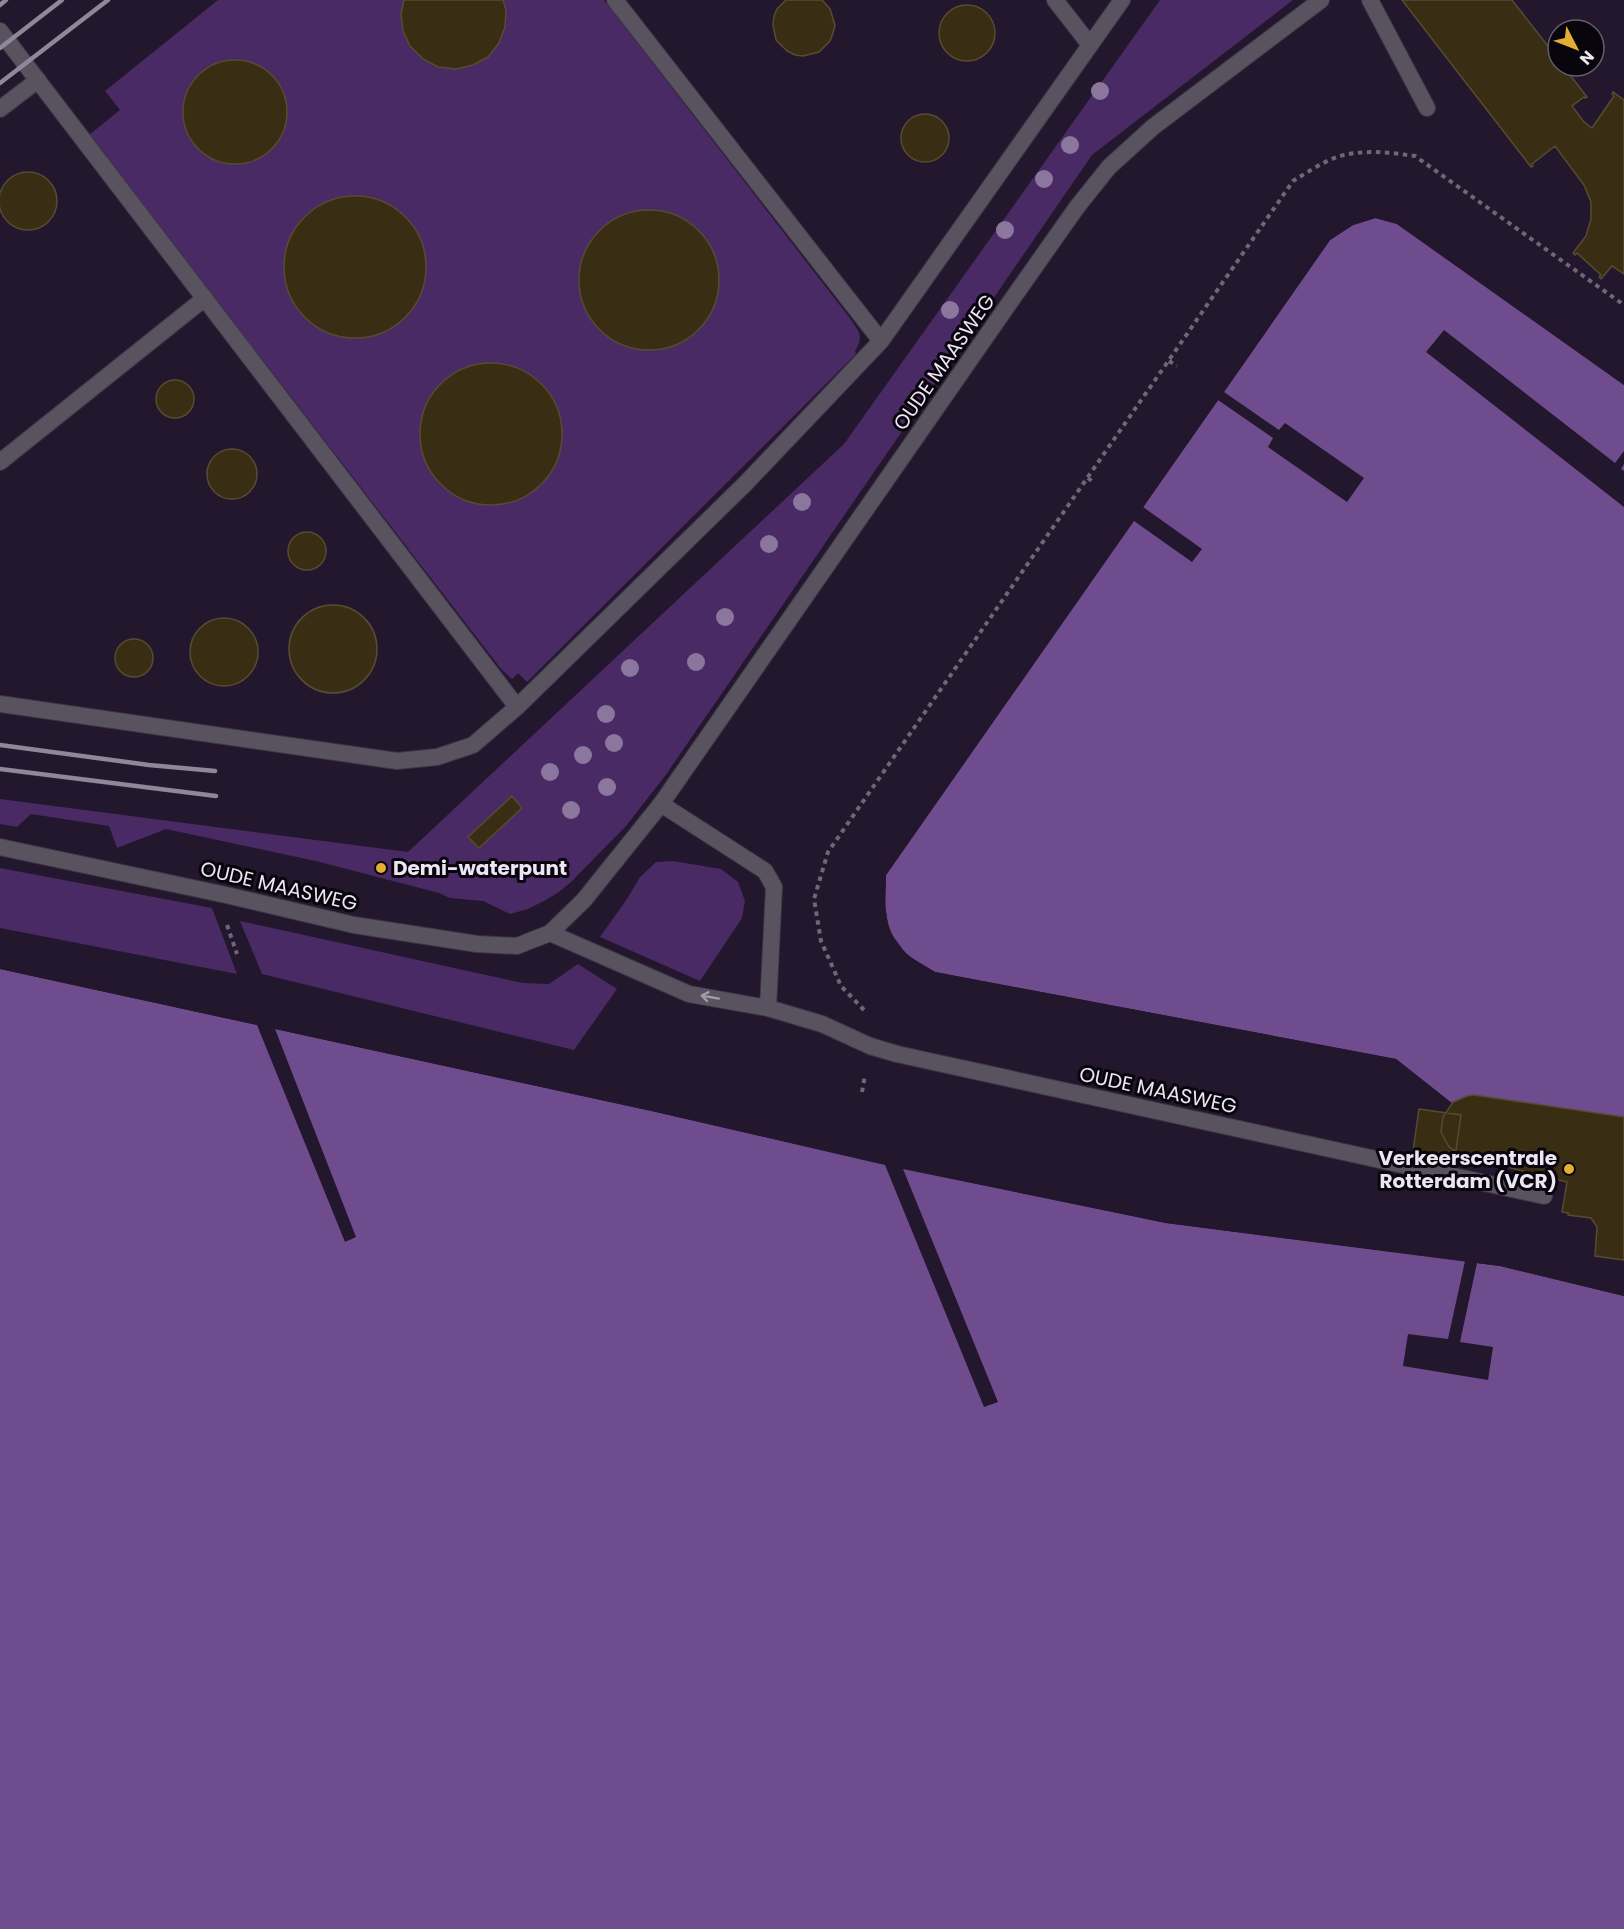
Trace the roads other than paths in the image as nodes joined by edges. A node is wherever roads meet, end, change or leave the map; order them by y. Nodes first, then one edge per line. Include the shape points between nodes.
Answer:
1 (615, 0) edge
2 (1056, 0) edge
3 (1122, 0) edge
4 (1321, 0) edge
5 (1370, 0) edge
6 (0, 31) edge
7 (1090, 45) junction
8 (38, 80) junction
9 (1427, 108) dead end
10 (0, 109) edge
11 (205, 298) junction
12 (881, 341) junction
13 (0, 462) edge
14 (0, 704) edge
15 (517, 707) junction
16 (661, 804) junction
17 (0, 847) edge
18 (550, 933) junction
19 (768, 1008) junction
20 (1544, 1196) dead end

1 - 12 street
2 - 7 street
3 - 7 street
4 - 16 street, OUDE MAASWEG via 1153,127 1109,167 1077,207
5 - 9 street
6 - 8 street
7 - 12 street
8 - 10 street
8 - 11 street
11 - 13 street
11 - 15 street
12 - 15 street via 745,484
14 - 15 street via 397,761 437,757 473,745
16 - 18 street, OUDE MAASWEG via 584,900
16 - 19 street via 765,871 774,887
17 - 18 street, OUDE MAASWEG via 366,926 477,944 517,946
19 -> 18 street, OUDE MAASWEG via 689,994
19 - 20 street, OUDE MAASWEG via 822,1024 897,1054

